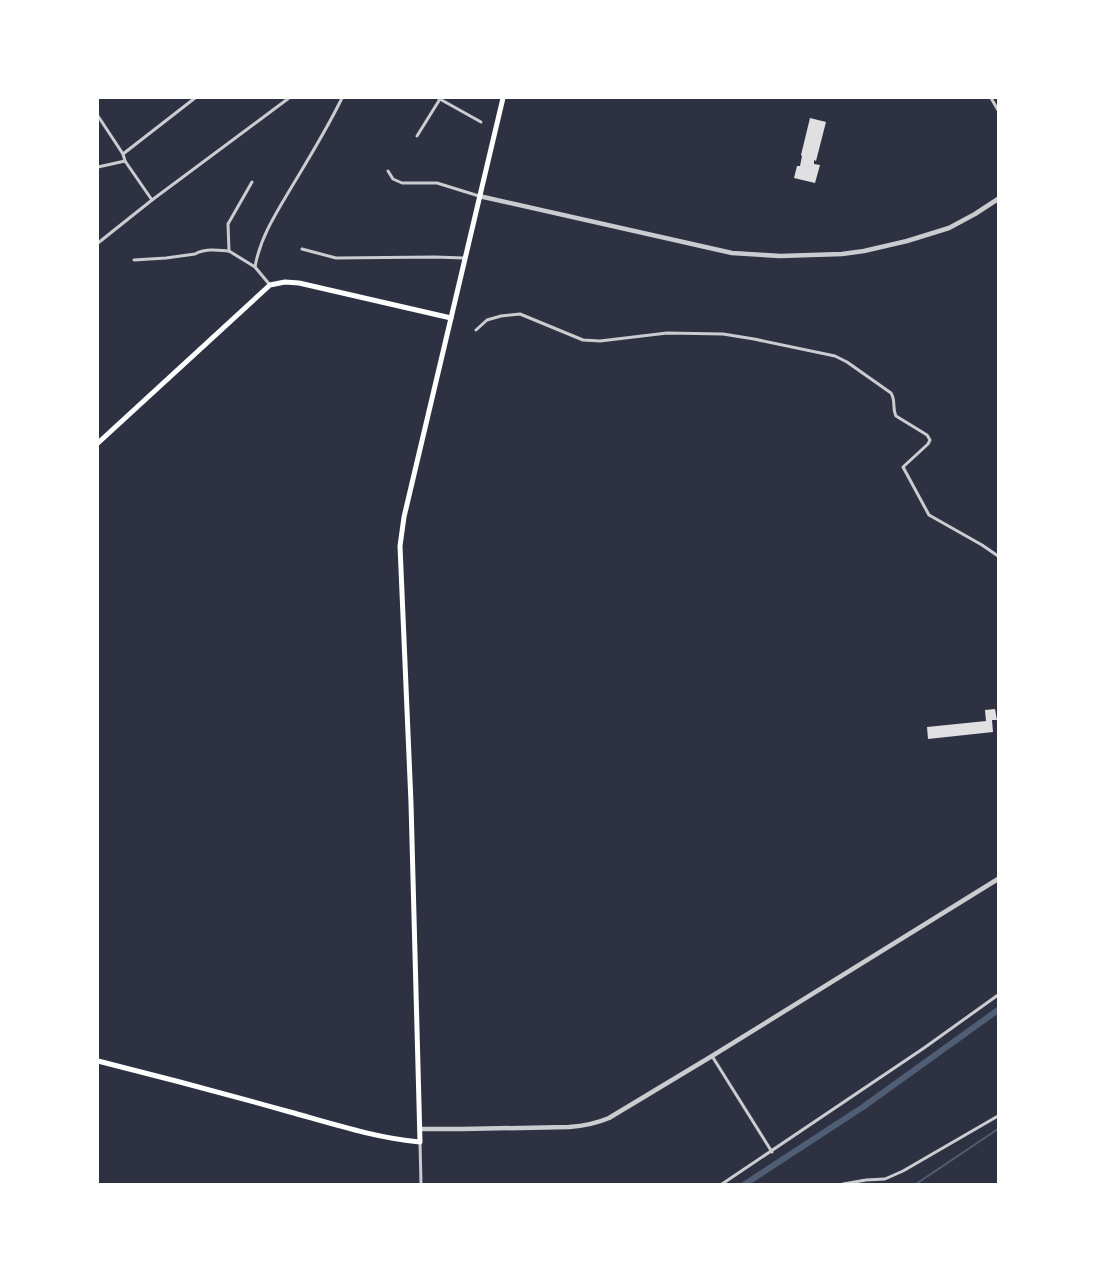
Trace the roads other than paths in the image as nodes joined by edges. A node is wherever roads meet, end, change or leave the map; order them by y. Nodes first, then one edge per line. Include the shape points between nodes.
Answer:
1 (196, 98) edge
2 (289, 98) edge
3 (342, 98) edge
4 (439, 98) edge
5 (503, 98) edge
6 (991, 98) edge
7 (998, 110) edge
8 (98, 116) edge
9 (482, 122) dead end
10 (417, 136) dead end
11 (123, 154) junction
12 (125, 161) junction
13 (98, 167) edge
14 (388, 171) dead end
15 (252, 182) dead end
16 (479, 196) junction
17 (998, 199) edge
18 (152, 200) junction
19 (98, 243) edge
20 (302, 249) dead end
21 (229, 251) junction
22 (464, 258) junction
23 (134, 260) dead end
24 (255, 267) junction
25 (270, 285) junction
26 (450, 318) junction
27 (476, 330) dead end
28 (98, 442) edge
29 (998, 556) edge
30 (998, 878) edge
31 (998, 995) edge
32 (712, 1056) junction
33 (98, 1061) edge
34 (998, 1116) edge
35 (420, 1128) junction
36 (420, 1142) junction
37 (772, 1152) junction
38 (421, 1184) edge
39 (722, 1184) edge
40 (843, 1184) edge

1 - 11 street
2 - 18 street
3 - 24 street via 261,242
4 - 9 street
4 - 10 street
5 - 16 main road
6 - 7 street
8 - 11 street
11 - 12 street
12 - 13 street
12 - 18 street
14 - 16 street via 394,179 402,182 437,182
15 - 21 street via 228,224
16 - 17 street via 732,253 780,256 842,254 907,241 949,228
16 - 22 main road
18 - 19 street
20 - 22 street via 336,258
21 - 23 street via 210,250
21 - 24 street
22 - 26 main road
24 - 25 street
25 - 26 main road via 299,283
25 - 28 main road
26 - 35 main road via 400,546
27 - 29 street via 486,320 520,314 584,340 667,333 723,334 835,356 891,393 896,416 930,440 903,467 929,515
30 - 32 street
31 - 37 street
32 - 35 street via 597,1123 569,1127
32 - 37 street
33 - 36 main road via 396,1140
34 - 40 street via 904,1171 885,1179
35 - 36 main road
36 - 38 street
37 - 39 street

